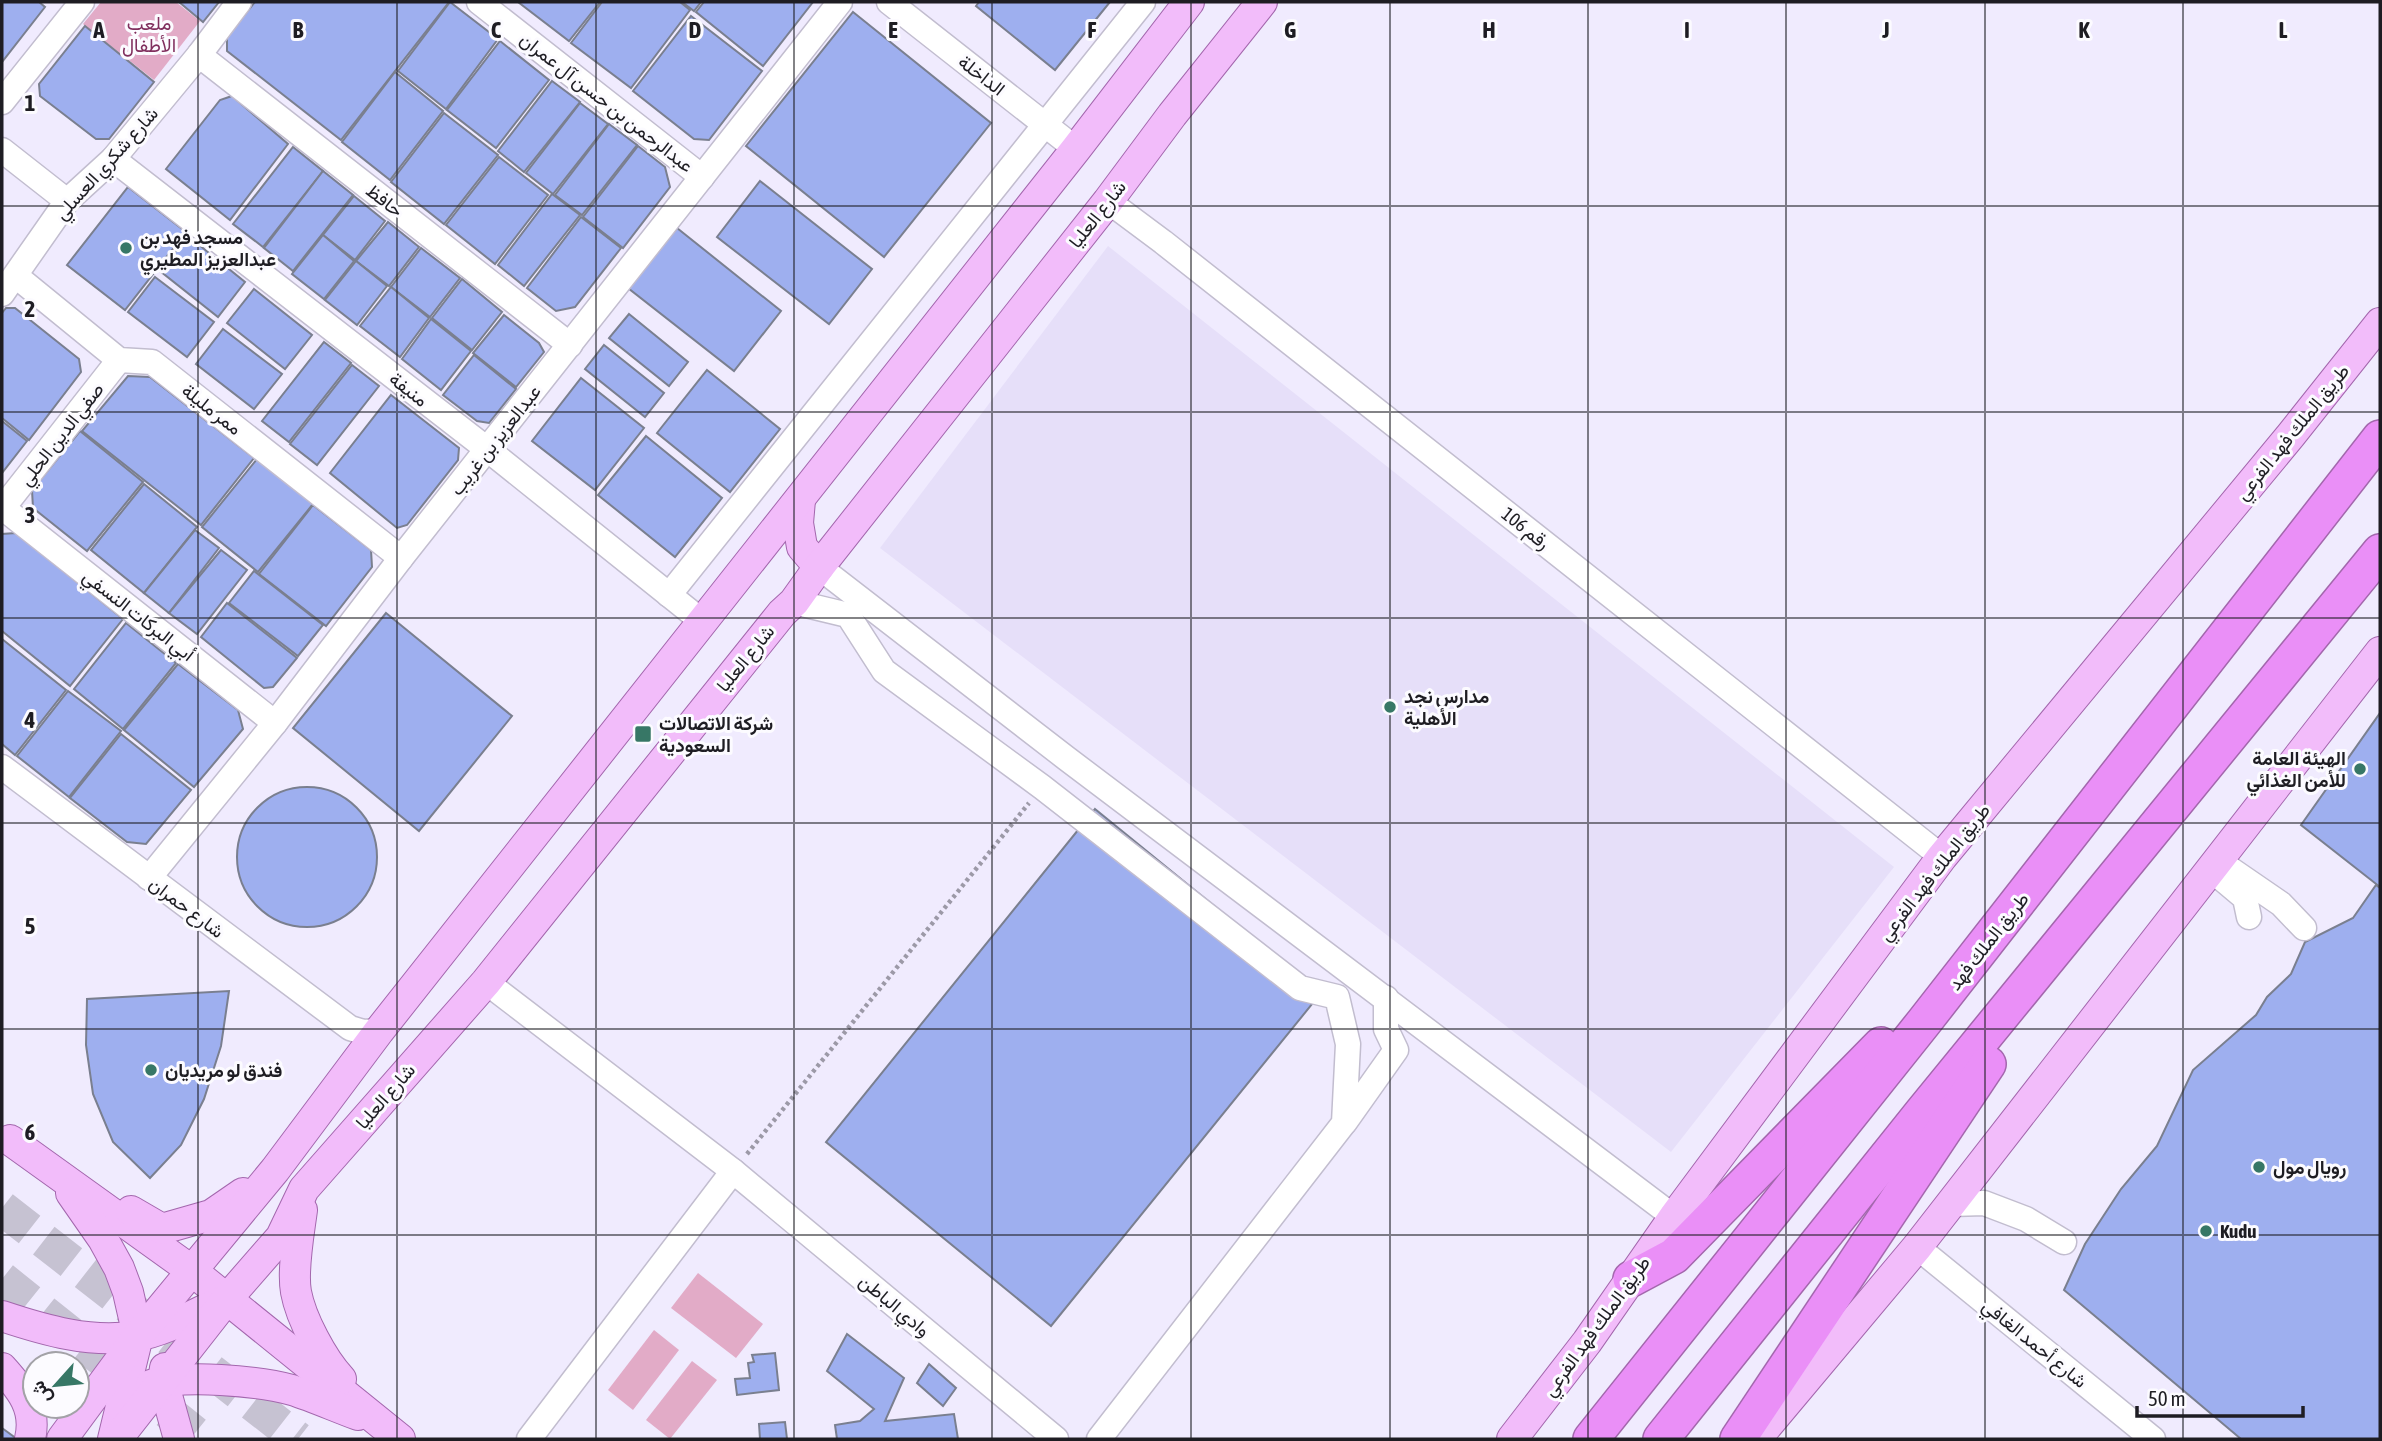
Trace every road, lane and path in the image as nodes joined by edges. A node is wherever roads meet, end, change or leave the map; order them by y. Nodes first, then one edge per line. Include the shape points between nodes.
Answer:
1 (82, 2) edge
2 (239, 2) edge
3 (479, 2) edge
4 (840, 2) edge
5 (889, 2) edge
6 (1143, 2) edge
7 (1189, 2) edge
8 (1262, 2) edge
9 (199, 55) junction
10 (2, 102) edge
11 (1045, 125) junction
12 (1076, 149) junction
13 (2, 150) edge
14 (113, 159) junction
15 (702, 177) junction
16 (67, 201) junction
17 (1108, 201) junction
18 (9, 285) edge
19 (2380, 323) edge
20 (570, 345) junction
21 (119, 360) junction
22 (2380, 412) edge
23 (2375, 445) edge
24 (487, 449) junction
25 (800, 500) junction
26 (2, 508) edge
27 (2380, 552) edge
28 (401, 558) junction
29 (819, 566) junction
30 (669, 595) junction
31 (794, 602) junction
32 (703, 622) junction
33 (2380, 652) edge
34 (275, 723) junction
35 (2, 766) edge
36 (1042, 787) junction
37 (1942, 857) junction
38 (2214, 864) junction
39 (149, 878) junction
40 (2249, 917) dead end
41 (2304, 928) dead end
42 (486, 982) junction
43 (1387, 998) junction
44 (1924, 1022) junction
45 (1993, 1026) junction
46 (379, 1031) junction
47 (1345, 1123) junction
48 (6, 1137) edge
49 (275, 1170) junction
50 (733, 1171) junction
51 (304, 1189) junction
52 (1951, 1204) junction
53 (1674, 1217) junction
54 (2064, 1242) dead end
55 (1917, 1247) junction
56 (191, 1270) junction
57 (1631, 1279) junction
58 (226, 1300) junction
59 (2, 1316) edge
60 (178, 1321) junction
61 (138, 1336) junction
62 (2, 1351) edge
63 (2, 1368) edge
64 (21, 1368) edge
65 (163, 1381) junction
66 (121, 1396) junction
67 (69, 1421) edge
68 (391, 1431) edge
69 (30, 1439) edge
70 (103, 1439) edge
71 (115, 1439) edge
72 (179, 1439) edge
73 (529, 1439) edge
74 (1056, 1439) edge
75 (1099, 1439) edge
76 (1512, 1439) edge
77 (1591, 1439) edge
78 (1661, 1439) edge
79 (1738, 1439) edge
80 (1756, 1439) edge
81 (2153, 1439) edge

1 - 10 street
2 - 9 street, شارع شكري العسلي
3 - 15 street, عبدالرحمن بن حسن آل عمران
4 - 15 street, عبدالعزيز بن غريب
5 - 11 street, الداخلة
6 - 11 street
7 - 12 main road
8 - 17 main road, شارع العليا
9 - 14 street, شارع شكري العسلي
9 - 20 street, حافظ
11 - 12 street, الداخلة
11 - 30 street
12 - 25 main road
13 - 16 street
14 - 16 street, شارع شكري العسلي
14 - 24 street, منيفة
15 - 20 street, عبدالعزيز بن غريب
16 - 18 street, شارع شكري العسلي
17 - 29 main road, شارع العليا
17 - 37 street, رقم 106
18 - 21 street
19 - 37 main road, طريق الملك فهد الفرعي
20 - 24 street, عبدالعزيز بن غريب
21 - 26 street, صفي الدين الحلي
21 - 28 street, ممر مليلة via 152,362
22 - 23 highway
23 - 44 highway, طريق الملك فهد
24 - 28 street, عبدالعزيز بن غريب
24 - 30 street, منيفة
25 - 29 main road via 802,547
25 - 32 main road
26 - 34 street, أبي البركات النسفي
27 - 45 highway
28 - 34 street, عبدالعزيز بن غريب
29 - 31 main road, شارع العليا
29 - 43 street
30 - 32 street, منيفة
31 - 36 street via 848,615 884,671
31 - 42 main road, شارع العليا
32 - 46 main road
33 - 38 main road
34 - 39 street, عبدالعزيز بن غريب
35 - 39 street, شارع حمران
36 - 47 street via 1300,988 1337,997 1348,1044
36 - 50 path
37 - 53 main road, طريق الملك فهد الفرعي
38 - 40 street via 2245,898
38 - 41 street via 2281,904
38 - 52 main road
39 - 46 street, شارع حمران via 350,1028
42 - 50 street, وادي الباطن
42 - 51 main road, شارع العليا
43 - 47 street via 1386,1029 1396,1050
43 - 53 street
44 - 57 highway via 1883,1043 1674,1256
44 - 77 highway, طريق الملك فهد
45 - 78 highway
45 - 79 highway via 1988,1065
46 - 49 main road
47 - 75 street
48 - 49 main road via 162,1229 211,1215
48 - 56 main road
48 - 61 main road via 67,1188 103,1239 124,1280
49 - 56 main road
50 - 73 street
50 - 74 street, وادي الباطن
51 - 58 main road, شارع العليا via 281,1237
51 - 68 main road via 296,1292 331,1368
52 - 54 street via 1984,1203 2026,1219
52 - 55 main road
53 - 57 main road, طريق الملك فهد الفرعي
55 - 80 main road
55 - 81 street, شارع أحمد الغافي
56 - 58 main road
56 - 60 main road
56 - 61 main road
57 - 76 main road, طريق الملك فهد الفرعي
58 - 60 main road
58 - 65 main road, شارع العليا
58 - 68 main road
59 - 61 main road via 52,1331 93,1337
60 - 61 main road
60 - 65 main road via 167,1350
61 - 66 main road
61 - 67 main road
62 - 64 main road
63 - 69 main road via 31,1408
65 - 66 main road
65 - 68 main road via 205,1380 291,1390
65 - 71 main road, شارع العليا
65 - 72 main road
66 - 67 main road
66 - 71 main road
67 - 70 main road

